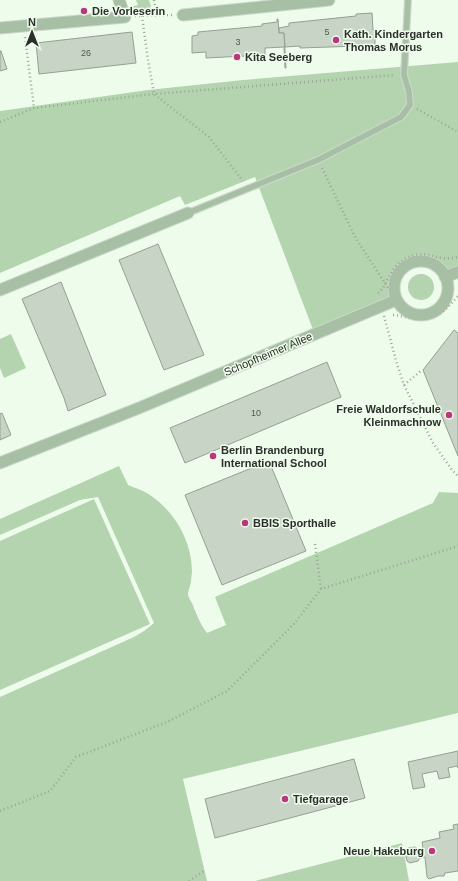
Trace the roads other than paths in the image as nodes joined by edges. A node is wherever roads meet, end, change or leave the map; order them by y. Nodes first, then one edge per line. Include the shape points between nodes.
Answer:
1 (119, 0) edge
2 (329, 0) edge
3 (408, 0) edge
4 (183, 15) road end
5 (0, 28) edge
6 (188, 213) joint
7 (458, 272) edge
8 (445, 277) junction
9 (0, 290) edge
10 (396, 300) junction
11 (0, 463) edge

1 - 5 street via 125,17
2 - 4 street
3 - 6 lane via 404,75 410,105 401,117 318,160
6 - 9 street
7 - 8 street
8 - 10 street via 448,286 443,304 428,314 410,313
8 - 10 street via 434,264 418,261 409,264 397,275 394,283
10 - 11 street, Schopfheimer Allee via 384,312

